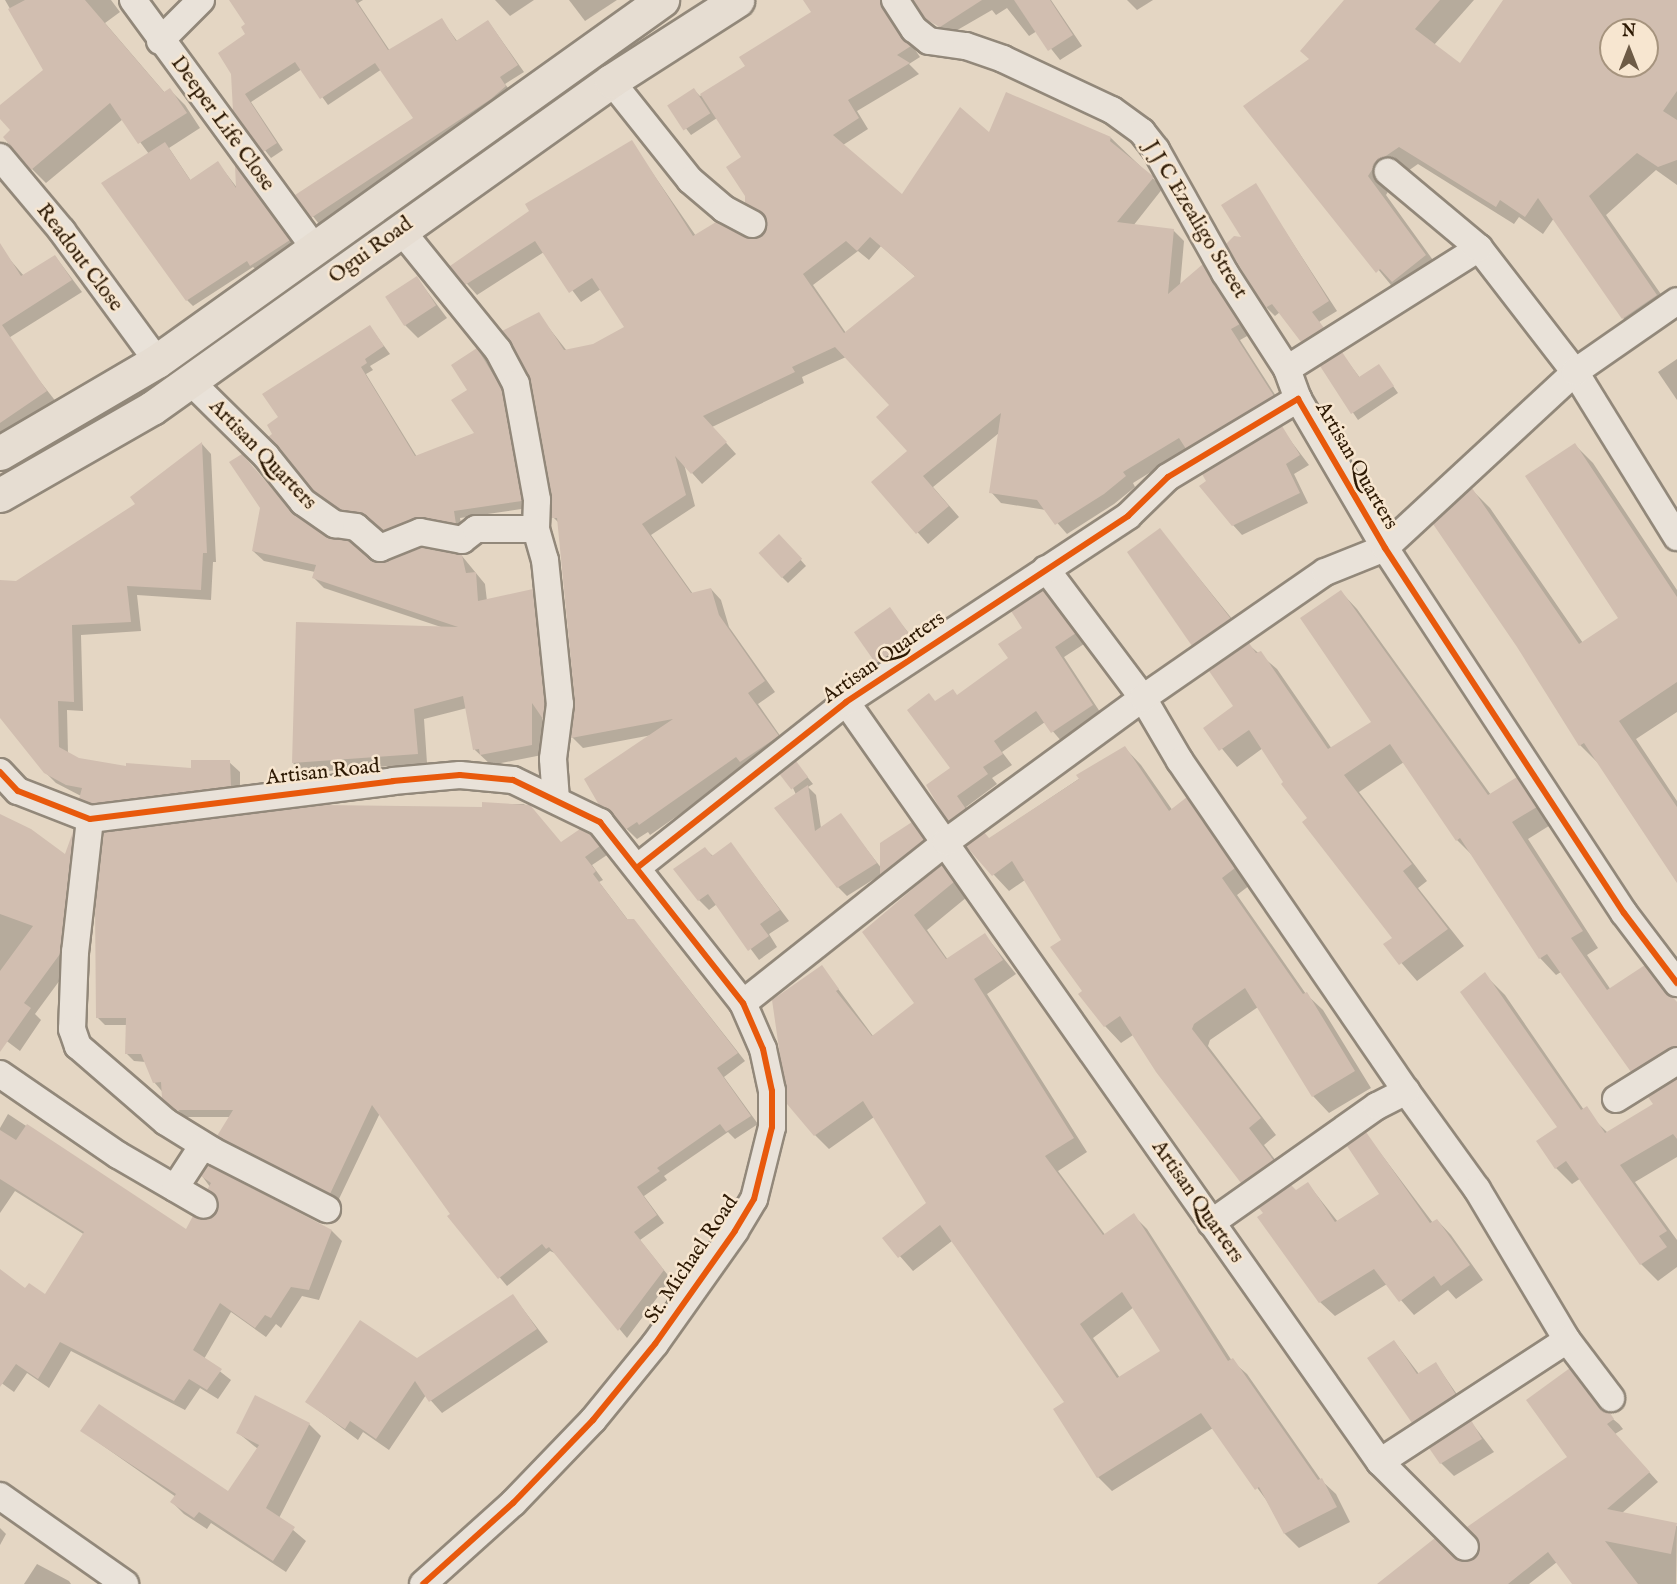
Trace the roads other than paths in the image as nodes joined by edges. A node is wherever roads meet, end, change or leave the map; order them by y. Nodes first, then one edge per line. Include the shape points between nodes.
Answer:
1 (133, 0) edge
2 (201, 0) edge
3 (662, 0) edge
4 (737, 0) edge
5 (895, 0) edge
6 (160, 41) junction
7 (611, 81) junction
8 (0, 157) edge
9 (1388, 172) dead end
10 (752, 224) dead end
11 (400, 229) junction
12 (313, 246) junction
13 (1479, 248) junction
14 (1675, 307) edge
15 (157, 361) junction
16 (1287, 369) junction
17 (1575, 372) junction
18 (190, 381) junction
19 (1298, 399) junction
20 (0, 453) edge
21 (0, 495) edge
22 (536, 529) junction
23 (1677, 537) edge
24 (1385, 548) junction
25 (1046, 569) junction
26 (1143, 698) junction
27 (846, 702) junction
28 (0, 772) edge
29 (556, 800) junction
30 (90, 819) junction
31 (946, 842) junction
32 (638, 867) junction
33 (1677, 983) edge
34 (742, 1003) junction
35 (1677, 1061) edge
36 (0, 1074) edge
37 (1406, 1091) junction
38 (1616, 1099) dead end
39 (203, 1145) junction
40 (175, 1188) junction
41 (204, 1205) dead end
42 (327, 1209) dead end
43 (1211, 1223) junction
44 (1567, 1340) junction
45 (1611, 1398) dead end
46 (1380, 1462) junction
47 (0, 1496) edge
48 (1465, 1547) dead end
49 (125, 1584) edge
50 (423, 1584) edge

1 - 6 street, Deeper Life Close
2 - 6 street
3 - 12 main road, Ogui Road
4 - 7 main road, Ogui Road
5 - 16 street, J J C Ezealigo Street via 914,29 929,41 966,46 1003,59 1113,110 1142,132
6 - 12 street, Deeper Life Close
7 - 10 street via 690,180 724,209
7 - 11 main road, Ogui Road
8 - 15 street, Readout Close via 62,231
9 - 13 street
11 - 18 main road, Ogui Road
11 - 22 street via 498,350 516,384 537,500
12 - 15 main road, Ogui Road
13 - 16 street
13 - 17 street
14 - 17 street, Artisan Quarters
15 - 20 main road, Ogui Road
16 - 19 street, J J C Ezealigo Street
17 - 23 street
17 - 24 street, Artisan Quarters
18 - 21 main road, Ogui Road via 152,408
18 - 22 street, Artisan Quarters via 266,456 303,502 335,524 356,527 380,548 420,532 462,540 476,529
19 - 24 street, Artisan Quarters
19 - 25 street, Artisan Quarters via 1168,477 1128,516
22 - 29 street via 545,560 560,704 553,759
24 - 26 street, Artisan Quarters via 1325,572
24 - 33 street, Artisan Quarters via 1624,914
25 - 26 street
25 - 27 street, Artisan Quarters
26 - 31 street, Artisan Quarters
26 - 37 street via 1180,761
27 - 31 street, Artisan Quarters
27 - 32 street, Artisan Quarters
28 - 30 street via 18,792
29 - 30 street, Artisan Road via 513,780 460,775
29 - 32 street, St. Michael Road via 600,822
30 - 39 street via 75,952 78,1046 140,1100
31 - 34 street, Artisan Quarters
31 - 43 street, Artisan Quarters
32 - 34 street, St. Michael Road via 675,921
34 - 50 street, St. Michael Road via 763,1049 772,1091 772,1127 754,1199 654,1344 593,1420 513,1503
35 - 38 street
36 - 40 street via 118,1155
37 - 43 street via 1377,1106
37 - 44 street via 1477,1189
39 - 40 street
39 - 42 street
40 - 41 street
43 - 46 street, Artisan Quarters
44 - 45 street
44 - 46 street
46 - 48 street, Artisan Quarters
47 - 49 street

